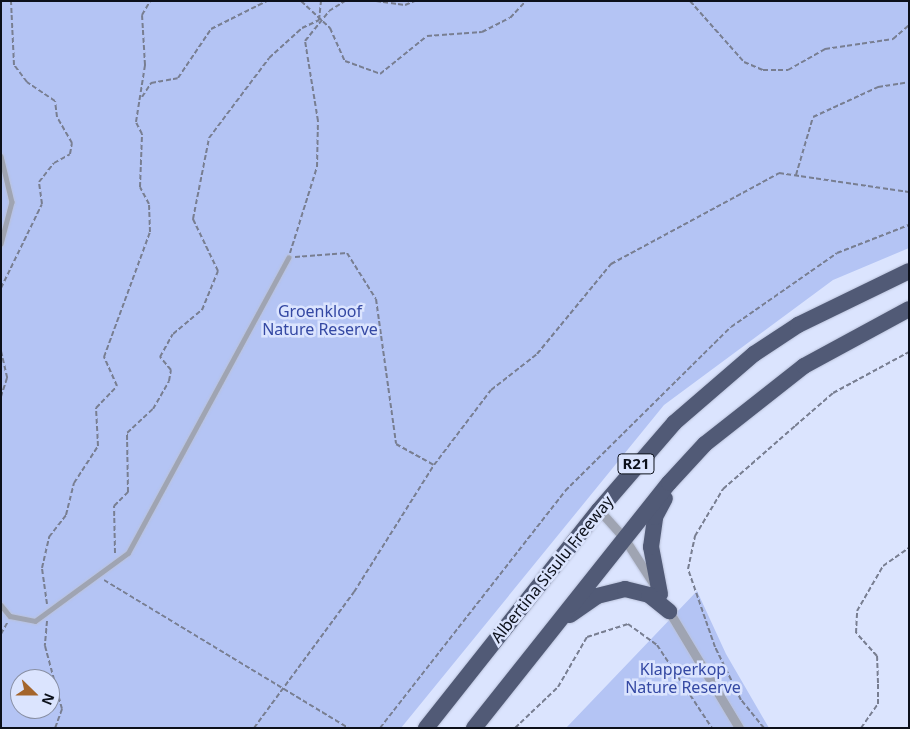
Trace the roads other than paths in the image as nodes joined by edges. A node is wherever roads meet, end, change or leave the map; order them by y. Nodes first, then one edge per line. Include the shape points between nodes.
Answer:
1 (1, 156) edge
2 (1, 244) edge
3 (288, 258) road end
4 (909, 271) edge
5 (909, 310) edge
6 (705, 444) junction
7 (598, 510) junction
8 (624, 538) junction
9 (660, 594) junction
10 (1, 605) edge
11 (669, 611) junction
12 (557, 622) junction
13 (426, 728) edge
14 (474, 728) edge
15 (739, 728) edge

1 - 2 lane via 12,202
3 - 10 lane via 128,553 35,622 10,616
4 - 7 highway, Albertina Sisulu Freeway / R21 via 845,298 754,354 674,422
5 - 6 highway, R21 via 804,366
6 - 8 highway, R21
6 - 9 highway via 655,517 651,547
7 - 8 street
7 - 13 highway, Albertina Sisulu Freeway / R21
8 - 9 street
8 - 12 highway, R21
9 - 11 street
11 - 12 highway via 649,595 624,589 597,596
11 - 15 street
12 - 14 highway, R21

